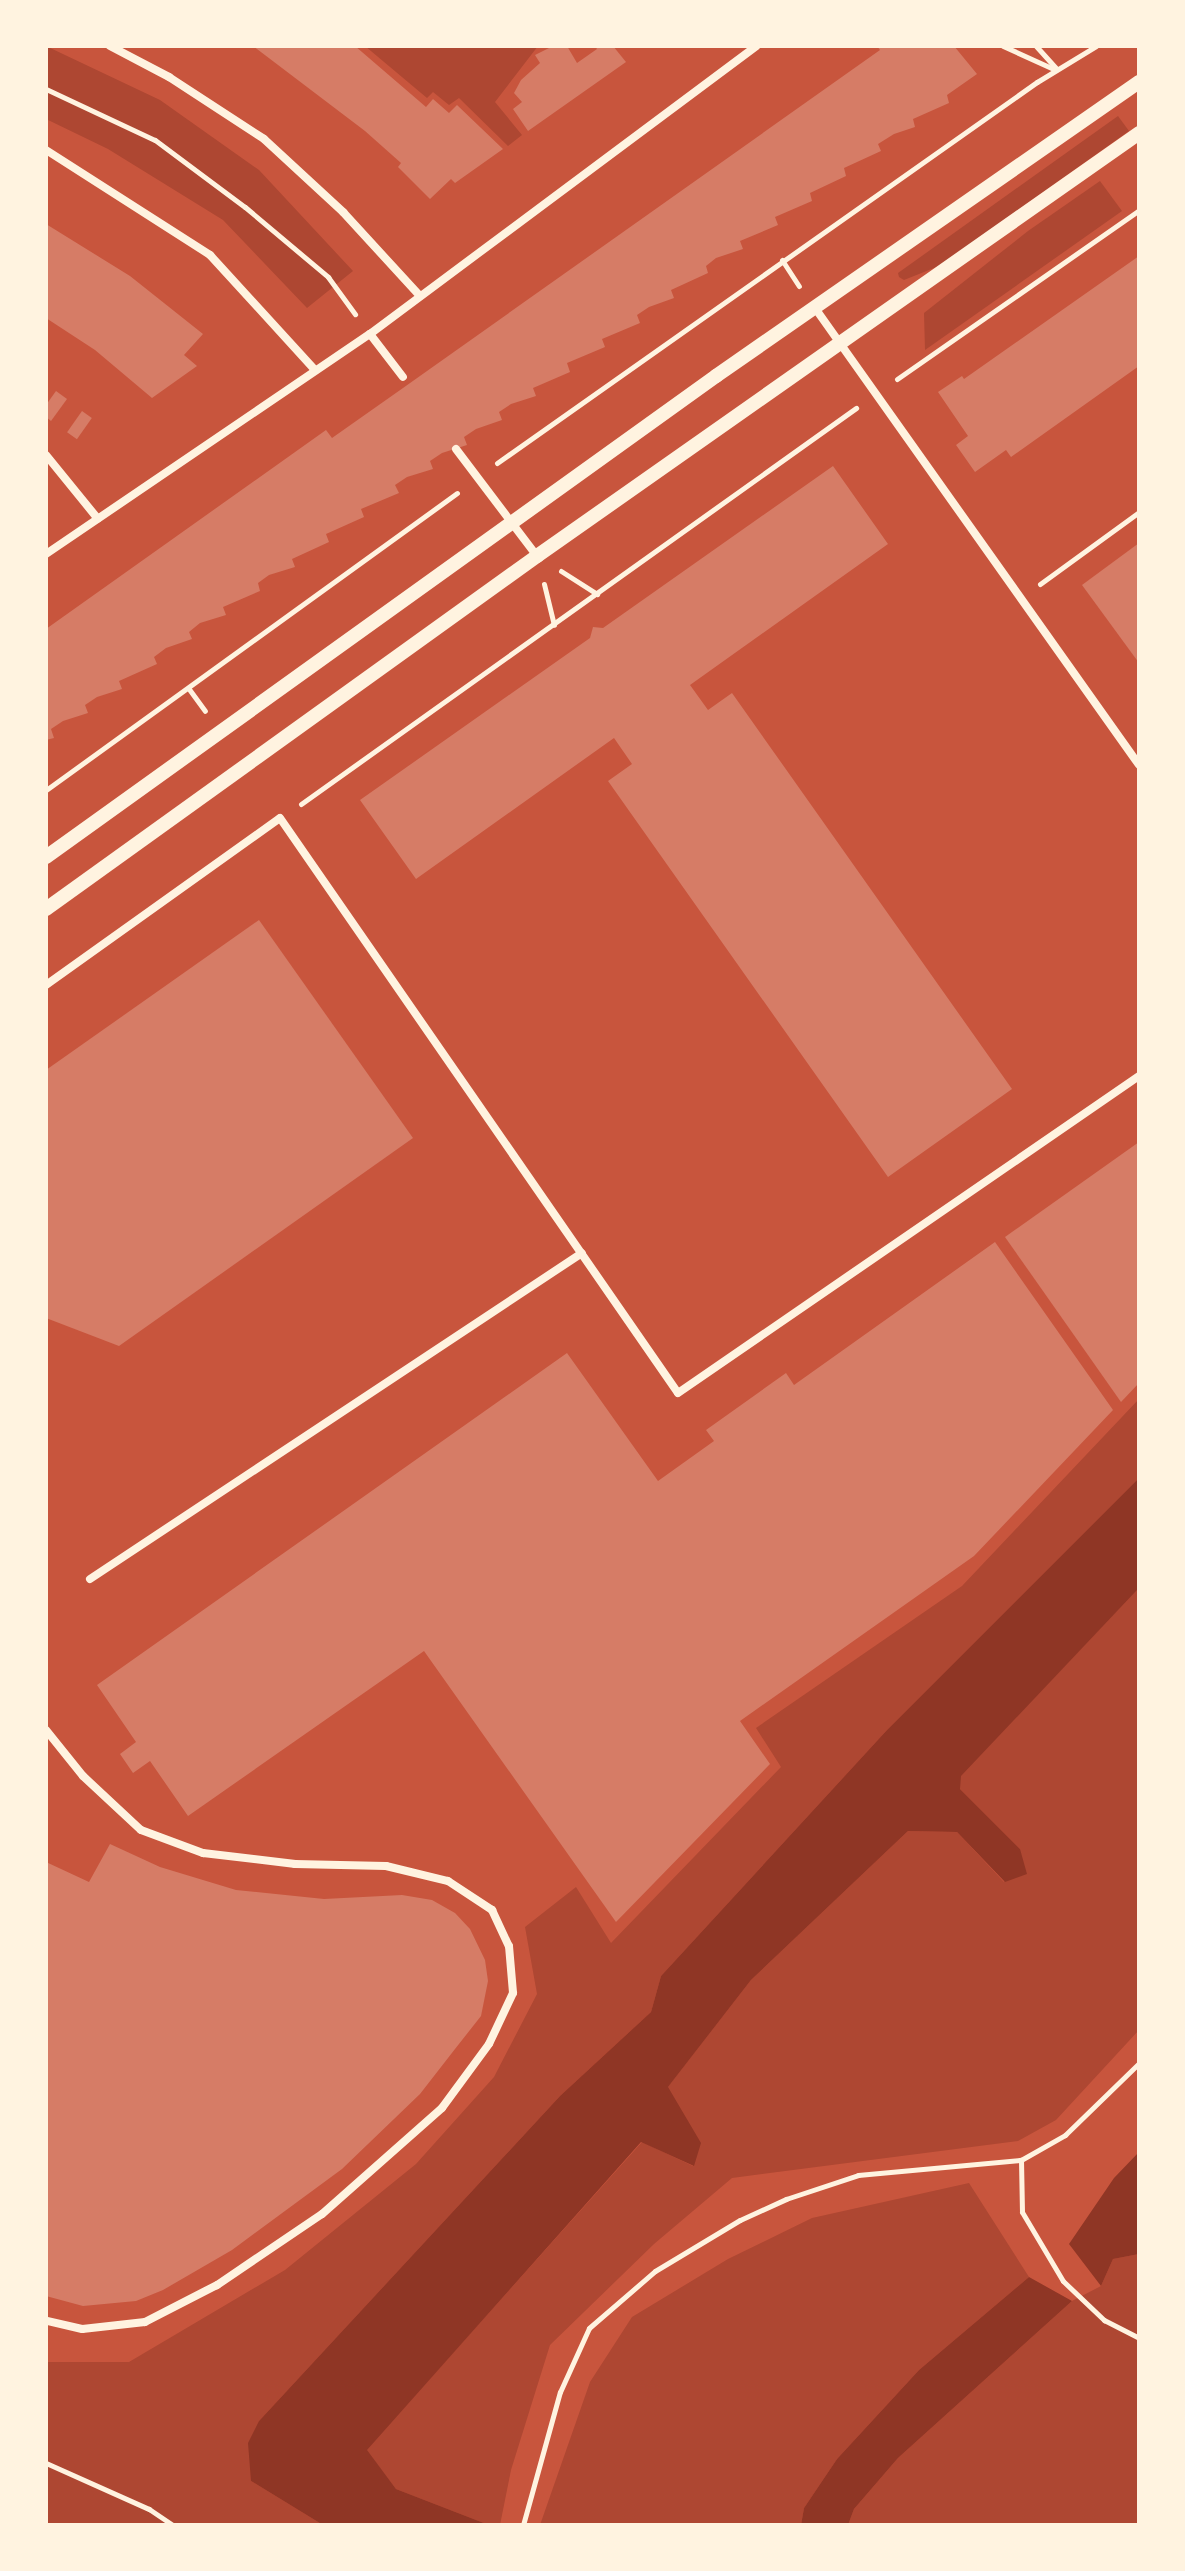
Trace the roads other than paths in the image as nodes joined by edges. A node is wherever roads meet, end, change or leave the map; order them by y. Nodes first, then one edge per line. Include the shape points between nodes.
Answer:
1 (110, 46) edge
2 (757, 46) edge
3 (1139, 82) edge
4 (1139, 133) edge
5 (46, 150) edge
6 (420, 296) junction
7 (815, 308) junction
8 (370, 334) junction
9 (840, 344) junction
10 (314, 369) junction
11 (403, 377) dead end
12 (456, 449) dead end
13 (46, 455) edge
14 (98, 519) junction
15 (512, 523) junction
16 (46, 554) edge
17 (537, 556) junction
18 (1139, 765) edge
19 (46, 857) edge
20 (46, 909) edge
21 (46, 985) edge
22 (1139, 1076) edge
23 (582, 1253) junction
24 (90, 1579) dead end
25 (46, 1730) edge
26 (46, 2321) edge

1 - 6 street via 264,139 343,212
2 - 6 street
3 - 7 street
4 - 9 street
5 - 10 street via 210,255
6 - 8 street
7 - 9 street
7 - 15 street
8 - 10 street
8 - 11 street
9 - 17 street
9 - 18 street
10 - 14 street
12 - 15 street
13 - 14 street
14 - 16 street
15 - 17 street
15 - 19 street
17 - 20 street
21 - 23 street via 280,818
22 - 23 street via 678,1393
23 - 24 street
25 - 26 street via 83,1776 141,1830 203,1853 295,1864 386,1866 448,1881 492,1910 509,1946 513,1993 489,2044 442,2108 322,2214 217,2285 145,2322 82,2329

